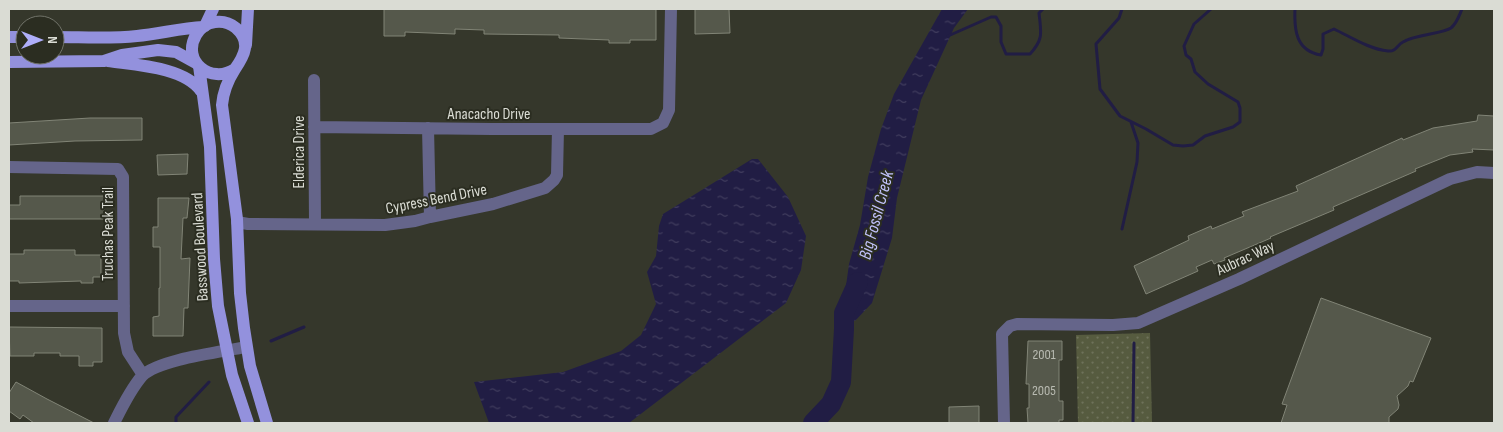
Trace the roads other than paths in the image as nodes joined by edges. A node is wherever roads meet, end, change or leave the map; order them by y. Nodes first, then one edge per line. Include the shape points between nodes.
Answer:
1 (213, 9) edge
2 (248, 9) edge
3 (671, 9) edge
4 (204, 26) junction
5 (65, 37) edge
6 (245, 50) junction
7 (104, 61) junction
8 (9, 62) edge
9 (198, 64) junction
10 (235, 69) junction
11 (314, 80) dead end
12 (201, 91) junction
13 (314, 127) junction
14 (428, 128) junction
15 (558, 129) junction
16 (9, 167) edge
17 (1494, 173) edge
18 (430, 217) junction
19 (237, 222) junction
20 (315, 224) junction
21 (9, 306) edge
22 (124, 306) junction
23 (246, 347) junction
24 (227, 351) junction
25 (143, 375) junction
26 (114, 423) edge
27 (248, 423) edge
28 (267, 423) edge
29 (1004, 423) edge

1 - 4 main road
2 - 6 main road
3 - 15 street, Anacacho Drive via 670,102 663,123 651,129
4 - 5 main road via 126,37
4 - 6 main road via 215,22 230,24 242,35
4 - 9 main road via 193,42
6 - 10 main road
7 - 8 main road
7 - 9 main road via 158,50 176,52
7 - 12 main road via 166,70 192,81
9 - 10 main road via 214,75 227,74
9 - 12 main road, Basswood Boulevard
10 - 19 main road via 222,105
11 - 13 street, Elderica Drive
12 - 24 main road, Basswood Boulevard via 210,147 218,306
13 - 14 street, Anacacho Drive
13 - 20 street, Elderica Drive
14 - 15 street, Anacacho Drive
14 - 18 street
15 - 18 street, Cypress Bend Drive via 557,174 545,188 493,204
16 - 22 street, Truchas Peak Trail via 118,169 123,177
17 - 29 street, Aubrac Way via 1477,172 1450,179 1138,323 1010,326 1002,334
18 - 20 street, Cypress Bend Drive via 385,225
19 - 20 street, Cypress Bend Drive
19 - 23 main road
21 - 22 street
22 - 25 street, Truchas Peak Trail via 128,352
23 - 24 street
23 - 28 main road
24 - 25 street via 184,359
24 - 27 main road, Basswood Boulevard
25 - 26 street

